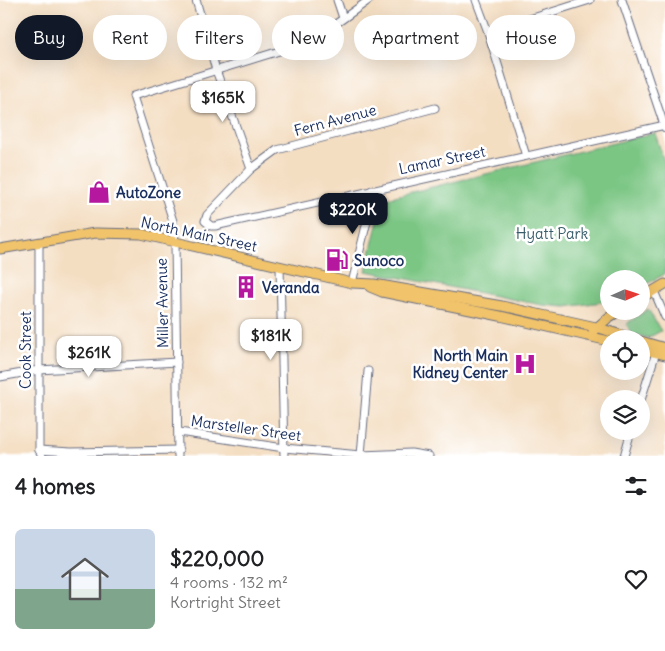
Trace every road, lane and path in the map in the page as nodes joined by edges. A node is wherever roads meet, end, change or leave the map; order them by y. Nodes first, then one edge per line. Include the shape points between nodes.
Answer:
1 (196, 0) edge
2 (337, 0) edge
3 (369, 0) edge
4 (476, 0) edge
5 (590, 0) edge
6 (622, 0) edge
7 (342, 15) edge
8 (542, 15) edge
9 (344, 17) edge
10 (487, 29) edge
11 (272, 53) edge
12 (497, 60) edge
13 (216, 70) junction
14 (435, 108) dead end
15 (665, 126) edge
16 (526, 156) junction
17 (251, 169) junction
18 (372, 190) junction
19 (207, 215) joint
20 (39, 242) junction
21 (175, 242) junction
22 (0, 249) edge
23 (280, 266) junction
24 (357, 283) junction
25 (665, 284) edge
26 (654, 291) junction
27 (650, 293) edge
28 (665, 317) edge
29 (606, 320) edge
30 (596, 327) junction
31 (606, 330) edge
32 (590, 337) junction
33 (600, 340) edge
34 (661, 350) edge
35 (177, 362) junction
36 (39, 370) junction
37 (368, 371) dead end
38 (0, 377) edge
39 (645, 390) edge
40 (179, 432) junction
41 (629, 440) edge
42 (284, 448) junction
43 (40, 453) edge
44 (178, 453) edge
45 (360, 455) edge
46 (384, 455) edge
47 (284, 456) edge
48 (430, 456) edge
49 (624, 456) edge

1 - 13 street
2 - 7 street
3 - 9 street
4 - 10 street
5 - 8 street
6 - 15 street
11 - 13 street
12 - 16 street
13 - 17 street
13 - 21 street, Miller Avenue via 133,96 173,221
14 - 17 street, Fern Avenue via 277,150
15 - 16 street, Lamar Street
16 - 18 street, Lamar Street
17 - 19 street, Fern Avenue
18 - 19 street, Lamar Street via 215,226 205,221
18 - 24 street
20 - 21 main road, North Main Street via 112,232 141,234
20 - 22 main road, North Main Street
20 - 36 street, Cook Street
21 - 23 main road, North Main Street
21 - 35 street, Miller Avenue
23 - 24 main road, North Main Street
23 - 42 street
24 - 30 main road, North Main Street via 502,306
24 - 32 main road, North Main Street via 382,292
25 - 26 main road
26 - 27 main road
26 - 28 street
29 - 30 main road
30 - 31 main road, North Main Street
30 - 32 main road
32 - 33 main road, North Main Street
34 - 39 street
35 - 36 street
35 - 40 street, Miller Avenue
36 - 38 street
36 - 43 street, Cook Street
37 - 45 street
40 - 42 street, Marsteller Street
40 - 44 street, Miller Avenue
41 - 49 street
42 - 45 street, Marsteller Street
42 - 47 street
43 - 44 street
45 - 46 street, Marsteller Street
46 - 48 street, Marsteller Street via 411,453

